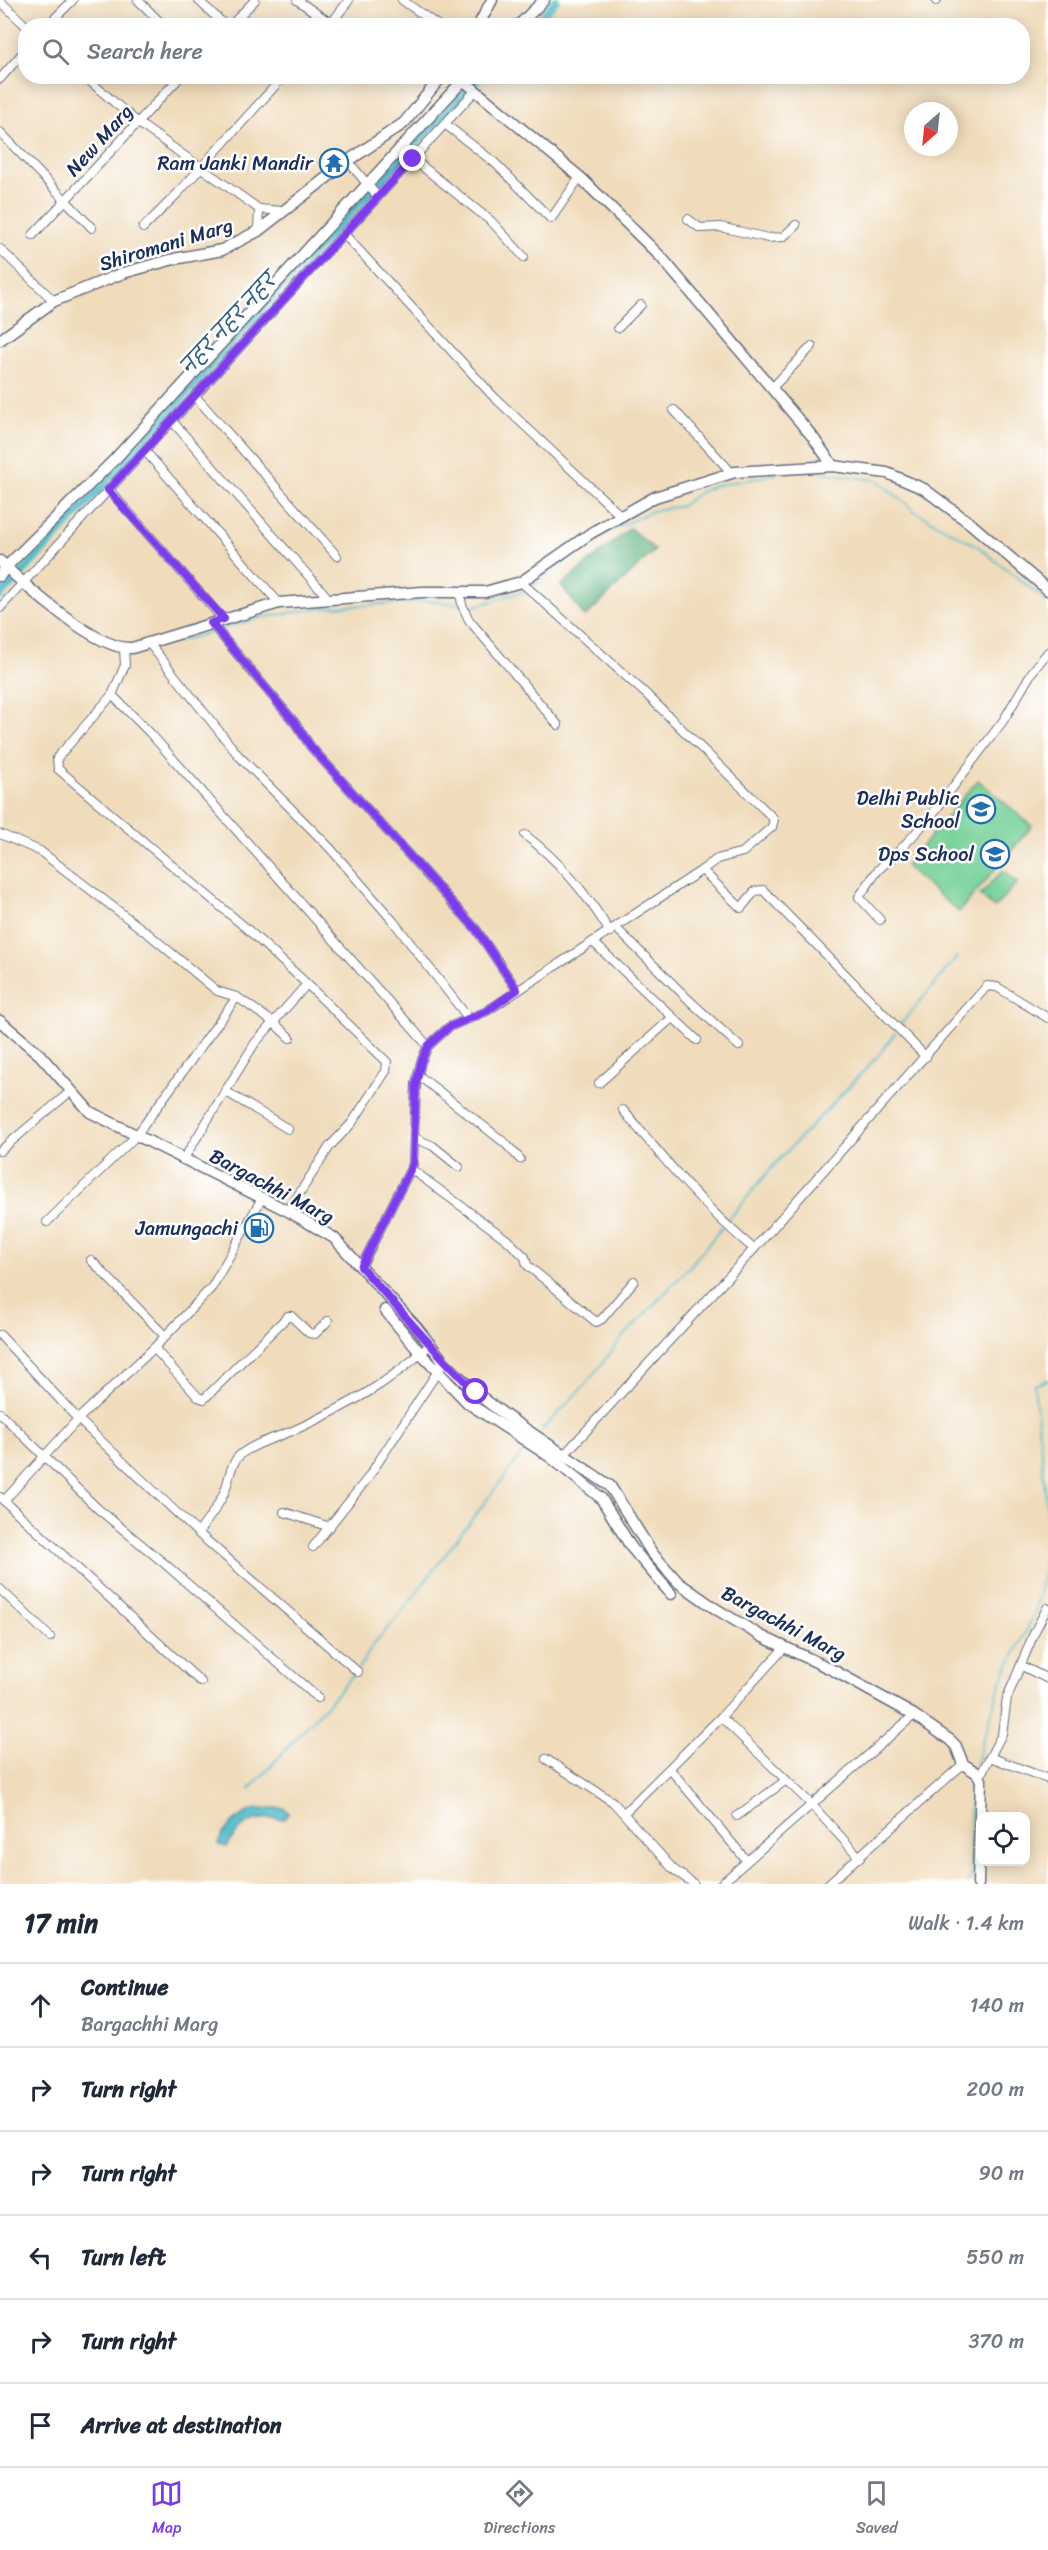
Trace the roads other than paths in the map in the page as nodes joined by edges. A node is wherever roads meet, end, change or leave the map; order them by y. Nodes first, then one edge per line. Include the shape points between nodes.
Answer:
1 (73, 0) edge
2 (138, 0) edge
3 (198, 0) edge
4 (255, 0) edge
5 (297, 0) edge
6 (349, 0) edge
7 (402, 0) edge
8 (492, 0) edge
9 (544, 0) edge
10 (0, 1) edge
11 (18, 18) edge
12 (55, 18) edge
13 (156, 18) edge
14 (219, 18) edge
15 (236, 18) edge
16 (322, 18) edge
17 (337, 18) edge
18 (428, 18) edge
19 (482, 18) edge
20 (526, 18) edge
21 (18, 58) edge
22 (0, 79) edge
23 (93, 84) edge
24 (174, 84) edge
25 (277, 84) edge
26 (437, 84) edge
27 (466, 84) edge
28 (466, 84) edge
29 (468, 84) edge
30 (137, 123) junction
31 (445, 124) junction
32 (0, 132) edge
33 (413, 159) junction
34 (348, 161) junction
35 (202, 167) junction
36 (580, 177) junction
37 (368, 184) junction
38 (378, 196) junction
39 (67, 201) junction
40 (259, 209) junction
41 (283, 212) junction
42 (688, 219) dead end
43 (796, 225) dead end
44 (92, 228) dead end
45 (143, 228) dead end
46 (258, 231) junction
47 (344, 234) junction
48 (33, 235) dead end
49 (0, 249) edge
50 (524, 256) dead end
51 (54, 301) junction
52 (641, 305) dead end
53 (618, 328) dead end
54 (0, 340) edge
55 (812, 345) dead end
56 (772, 388) junction
57 (195, 396) junction
58 (674, 410) dead end
59 (172, 421) junction
60 (145, 451) junction
61 (833, 466) junction
62 (731, 472) junction
63 (108, 490) junction
64 (621, 516) junction
65 (337, 556) dead end
66 (10, 573) edge
67 (521, 582) junction
68 (1048, 590) edge
69 (460, 592) junction
70 (328, 598) junction
71 (279, 603) junction
72 (0, 608) edge
73 (224, 619) junction
74 (211, 623) junction
75 (148, 642) junction
76 (123, 649) junction
77 (1048, 652) edge
78 (112, 695) junction
79 (558, 725) dead end
80 (0, 834) edge
81 (525, 835) dead end
82 (702, 870) junction
83 (880, 920) dead end
84 (613, 930) junction
85 (594, 943) junction
86 (307, 984) junction
87 (517, 990) junction
88 (237, 997) junction
89 (672, 1018) junction
90 (1048, 1018) edge
91 (469, 1019) junction
92 (0, 1022) edge
93 (273, 1022) junction
94 (290, 1038) dead end
95 (697, 1040) dead end
96 (428, 1046) junction
97 (739, 1046) dead end
98 (927, 1057) junction
99 (418, 1075) junction
100 (599, 1083) dead end
101 (70, 1091) junction
102 (225, 1091) junction
103 (623, 1110) dead end
104 (288, 1129) dead end
105 (136, 1136) junction
106 (415, 1138) junction
107 (0, 1151) edge
108 (520, 1159) dead end
109 (183, 1160) junction
110 (459, 1167) dead end
111 (411, 1169) junction
112 (262, 1198) junction
113 (288, 1211) junction
114 (47, 1222) dead end
115 (754, 1249) junction
116 (91, 1260) dead end
117 (361, 1267) junction
118 (634, 1281) dead end
119 (385, 1310) dead end
120 (328, 1321) dead end
121 (0, 1335) edge
122 (164, 1335) junction
123 (430, 1345) junction
124 (154, 1348) junction
125 (421, 1354) junction
126 (444, 1362) junction
127 (438, 1372) junction
128 (0, 1413) edge
129 (78, 1419) junction
130 (43, 1456) junction
131 (563, 1456) junction
132 (2, 1499) edge
133 (284, 1512) dead end
134 (330, 1527) junction
135 (198, 1533) junction
136 (313, 1547) dead end
137 (0, 1589) edge
138 (671, 1594) dead end
139 (1047, 1608) edge
140 (50, 1637) dead end
141 (784, 1648) junction
142 (1022, 1666) junction
143 (358, 1672) dead end
144 (1048, 1679) edge
145 (201, 1682) dead end
146 (318, 1698) dead end
147 (914, 1715) junction
148 (720, 1717) junction
149 (990, 1757) junction
150 (546, 1759) dead end
151 (964, 1765) junction
152 (670, 1769) junction
153 (979, 1774) junction
154 (1048, 1779) edge
155 (785, 1781) junction
156 (812, 1805) junction
157 (624, 1813) junction
158 (737, 1816) dead end
159 (860, 1858) junction
160 (747, 1861) junction
161 (694, 1884) edge
162 (721, 1884) edge
163 (828, 1884) edge
164 (978, 1884) edge

1 - 12 street
2 - 13 street
3 - 14 street
4 - 15 street
5 - 16 street
6 - 17 street
7 - 18 street
8 - 19 street
9 - 20 street
10 - 11 street
21 - 22 street
23 - 30 street
24 - 30 street, New Marg
25 - 35 street
26 - 34 street, Shiromani Marg via 404,123
27 - 31 street
28 - 37 street
29 - 36 street
30 - 35 street
30 - 39 street, New Marg
31 - 33 street
31 - 36 street via 495,163 552,219
32 - 39 street
33 - 38 street
33 - 50 street via 492,222
34 - 37 street
34 - 41 street, Shiromani Marg
35 - 40 street
35 - 45 street
36 - 56 street via 661,257
37 - 38 street
37 - 66 street
38 - 47 street
39 - 44 street
39 - 48 street, New Marg
40 - 41 street
40 - 46 street
41 - 46 street, Shiromani Marg
42 - 43 street via 700,228 720,226 768,238 783,237
46 - 51 street, Shiromani Marg via 222,250 123,273
47 - 57 street
47 - 64 street via 494,396
49 - 51 street
51 - 54 street, Shiromani Marg
52 - 53 street
55 - 56 street
56 - 61 street
57 - 59 street
57 - 65 street
58 - 62 street
59 - 60 street
59 - 70 street
60 - 63 street
60 - 71 street
61 - 62 street
61 - 68 street via 887,473 924,489 972,524
62 - 64 street via 655,497
63 - 66 street
63 - 73 street
64 - 67 street
66 - 72 street
66 - 76 street via 87,631
67 - 69 street via 485,592
67 - 82 street via 646,694 774,819 772,827 743,852 717,859
69 - 70 street
69 - 79 street via 469,620
70 - 71 street
71 - 73 street
73 - 74 street
74 - 75 street
74 - 87 street via 311,747 476,929
75 - 76 street
75 - 91 street via 238,755 330,848 393,921
76 - 78 street via 125,665
77 - 83 street via 1003,721 931,816 878,870 859,897
78 - 86 street via 57,758 58,769
78 - 96 street
80 - 88 street via 40,851 217,992
81 - 84 street via 561,865
82 - 84 street
82 - 98 street via 741,908 755,891 763,890
84 - 85 street
84 - 97 street
85 - 87 street
85 - 89 street
86 - 93 street
86 - 113 street via 387,1062 386,1071 352,1124 330,1146
87 - 91 street
88 - 93 street
88 - 105 street
89 - 95 street
89 - 100 street
90 - 98 street via 997,987 987,986
91 - 96 street via 442,1031
92 - 101 street, Bargachhi Marg via 40,1055
93 - 94 street
93 - 102 street
96 - 99 street
98 - 115 street
99 - 106 street
99 - 108 street
101 - 105 street, Bargachhi Marg via 90,1112
101 - 107 street
102 - 104 street
102 - 109 street
103 - 115 street via 716,1216
105 - 109 street, Bargachhi Marg
105 - 114 street
106 - 110 street via 433,1146
106 - 111 street
109 - 112 street, Bargachhi Marg
111 - 117 street
111 - 118 street via 506,1239 525,1257 527,1265 596,1322
112 - 113 street, Bargachhi Marg
112 - 122 street via 212,1287
113 - 117 street, Bargachhi Marg via 334,1238
115 - 131 street
116 - 122 street
117 - 123 street, Bargachhi Marg
119 - 125 street
120 - 124 street via 315,1334 288,1316 204,1399
121 - 129 street
122 - 124 street
123 - 125 street
123 - 126 street, Bargachhi Marg
124 - 129 street
125 - 127 street
125 - 135 street via 378,1388 240,1455 232,1464 222,1497
126 - 127 street
126 - 131 street, Bargachhi Marg via 484,1399
127 - 134 street
127 - 138 street via 468,1404 549,1456 602,1498 632,1547
128 - 130 street
129 - 130 street
129 - 135 street
130 - 132 street
130 - 146 street via 97,1508
131 - 141 street, Bargachhi Marg via 610,1486 652,1553 679,1583
132 - 145 street
133 - 134 street
134 - 136 street
135 - 143 street
137 - 140 street
139 - 142 street
141 - 147 street, Bargachhi Marg
141 - 148 street
142 - 144 street
142 - 149 street via 1007,1698 1002,1734
147 - 151 street, Bargachhi Marg via 956,1746
147 - 156 street
148 - 152 street
148 - 155 street
149 - 153 street
149 - 154 street
150 - 157 street
151 - 153 street, Bargachhi Marg
151 - 159 street
152 - 157 street
152 - 160 street
153 - 164 street
155 - 156 street
155 - 158 street
156 - 159 street
156 - 160 street
157 - 161 street via 673,1869
159 - 163 street
160 - 162 street

